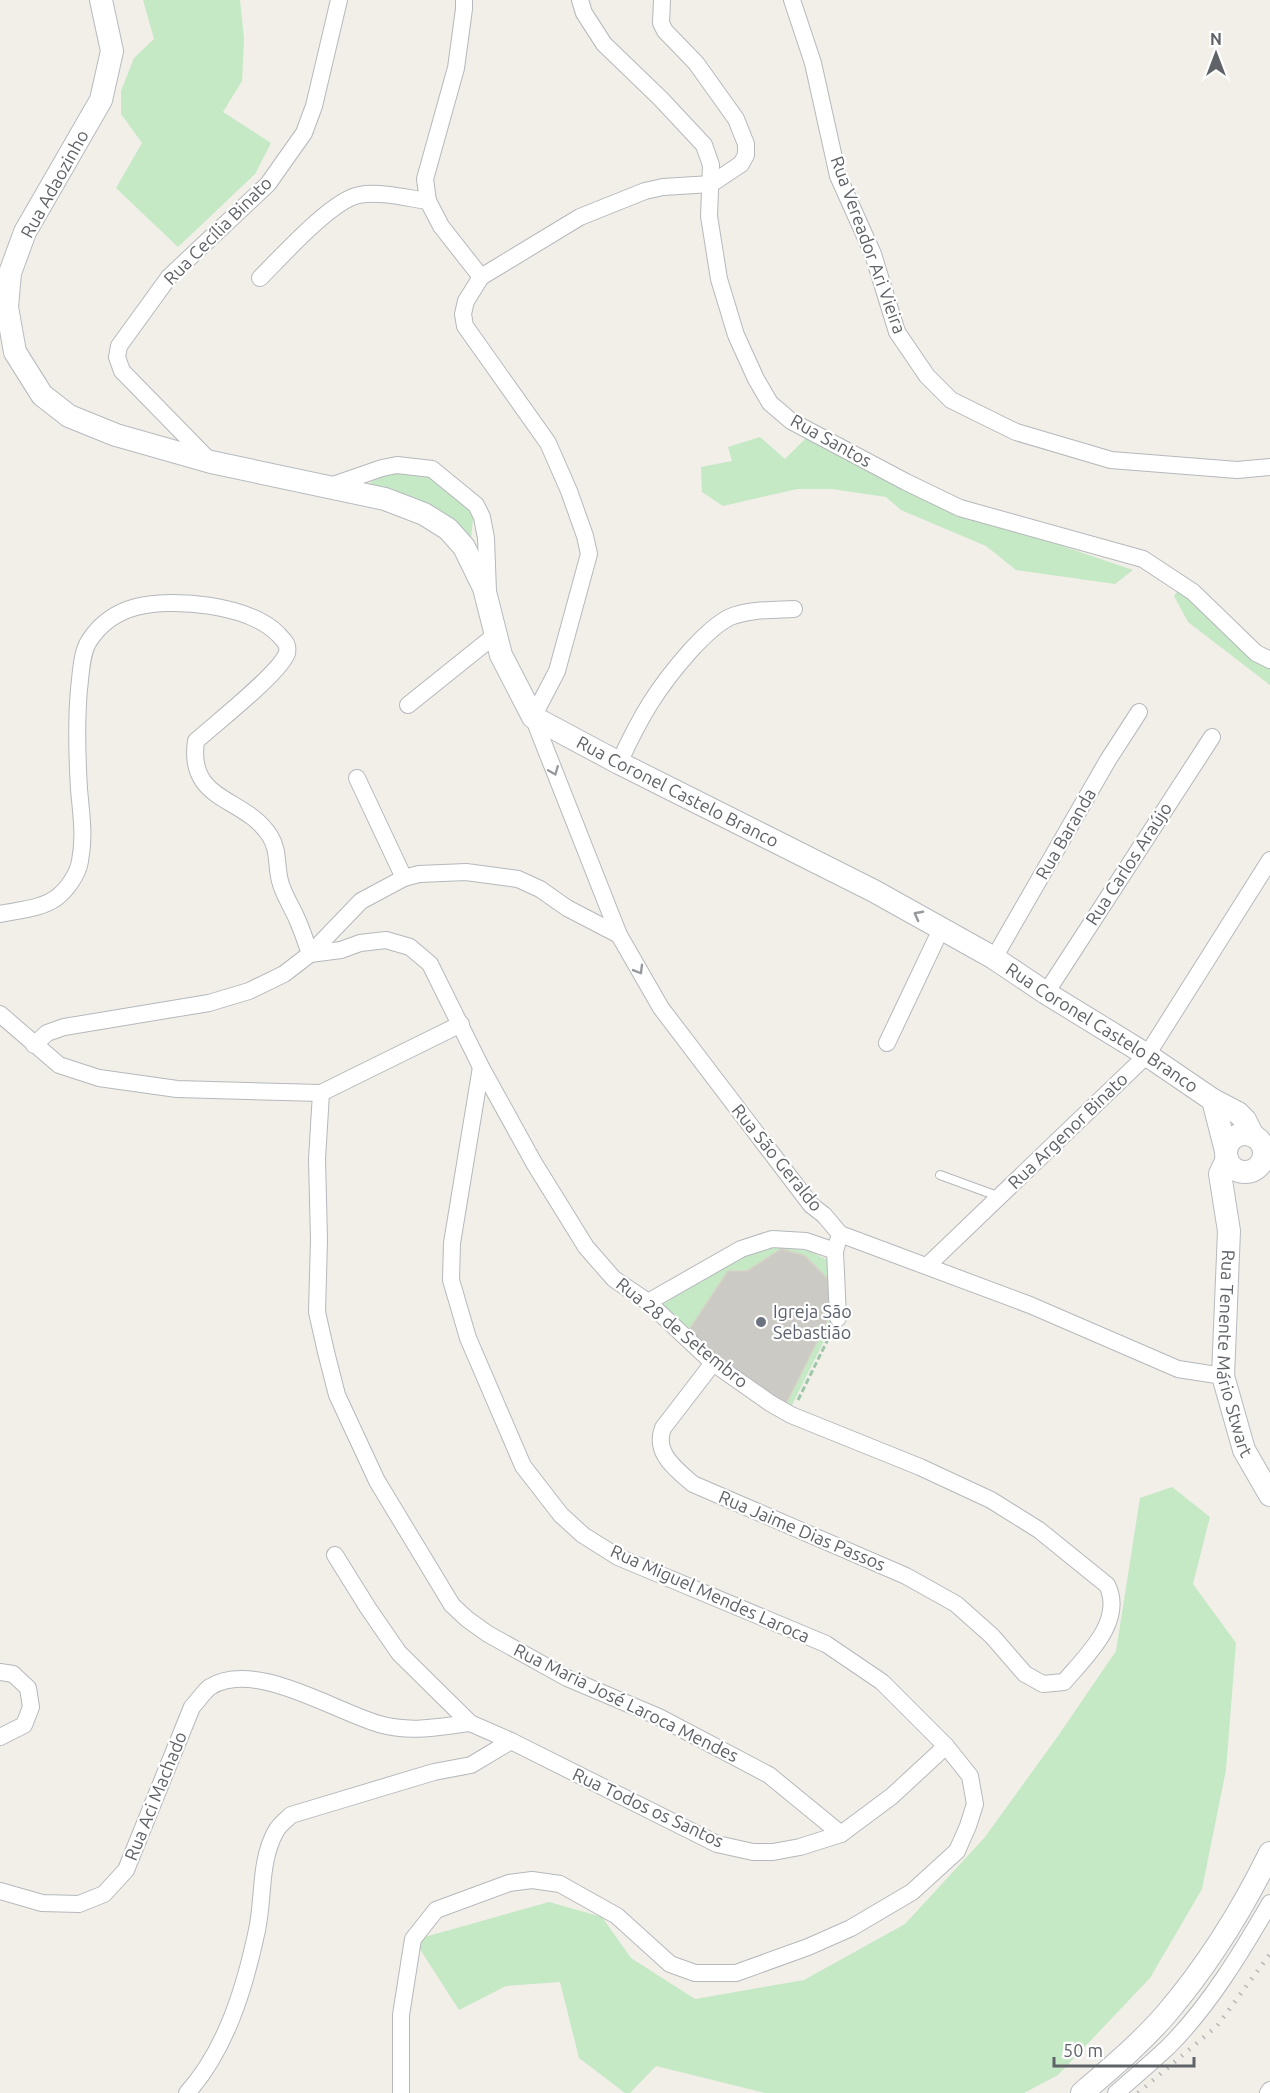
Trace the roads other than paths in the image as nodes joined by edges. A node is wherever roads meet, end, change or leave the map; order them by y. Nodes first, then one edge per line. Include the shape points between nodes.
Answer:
1 (101, 0) edge
2 (339, 0) edge
3 (464, 0) edge
4 (580, 0) edge
5 (662, 0) edge
6 (792, 0) edge
7 (711, 184) junction
8 (428, 201) junction
9 (481, 276) junction
10 (260, 278) dead end
11 (211, 462) junction
12 (1270, 467) edge
13 (330, 486) junction
14 (489, 607) junction
15 (794, 609) dead end
16 (494, 636) junction
17 (1270, 660) edge
18 (408, 705) dead end
19 (1139, 712) dead end
20 (533, 717) junction
21 (1212, 737) dead end
22 (619, 763) junction
23 (357, 778) dead end
24 (1270, 860) edge
25 (404, 878) junction
26 (0, 914) edge
27 (942, 927) junction
28 (619, 935) junction
29 (310, 954) junction
30 (994, 957) junction
31 (1046, 993) junction
32 (0, 1014) edge
33 (460, 1024) junction
34 (887, 1043) dead end
35 (34, 1045) junction
36 (1146, 1055) junction
37 (481, 1067) junction
38 (321, 1093) junction
39 (1213, 1100) junction
40 (1251, 1153) edge
41 (940, 1175) dead end
42 (1000, 1197) junction
43 (840, 1234) junction
44 (835, 1251) junction
45 (927, 1266) junction
46 (648, 1302) junction
47 (838, 1318) road end
48 (713, 1363) junction
49 (1223, 1376) junction
50 (1270, 1495) edge
51 (335, 1555) dead end
52 (0, 1672) edge
53 (1025, 1674) joint
54 (470, 1724) junction
55 (0, 1737) edge
56 (511, 1742) junction
57 (946, 1746) junction
58 (841, 1834) junction
59 (1270, 1853) edge
60 (0, 1891) edge
61 (1270, 1903) edge
62 (187, 2093) edge
63 (401, 2093) edge
64 (1082, 2093) edge
65 (1116, 2093) edge

1 - 11 main road, Rua Adaozinho via 112,51 101,100 25,232 10,273 7,307 15,352 42,395 69,416 116,435
2 - 11 street, Rua Cecília Binato via 304,133 268,184 169,277 119,346 118,364 122,371
3 - 8 street via 456,68 425,179
4 - 7 street, Rua Santos via 604,44 704,145 711,165
5 - 7 street via 661,23 665,32 696,63 736,119 746,144 741,164
6 - 12 street, Rua Vereador Ari Vieira via 813,63 838,176 873,254 897,332 927,376 951,400 1016,432 1111,460 1237,470
7 - 9 street via 663,187 634,195 580,217
7 - 17 street, Rua Santos via 709,216 719,279 736,335 770,403 791,421 960,508 1143,559 1192,592 1256,653
8 - 9 street via 441,226
8 - 10 street via 375,193 346,199 313,225
9 - 20 street via 466,301 465,326 548,443 569,491 588,555 557,671
11 - 13 main road
13 - 14 main road via 385,499 424,514 447,529 464,547
13 - 14 street via 390,466 432,470 476,505 482,517
14 - 16 main road
15 - 22 street via 746,612 728,618 701,638 661,685
16 - 18 street
16 - 20 main road
19 - 30 street, Rua Baranda
20 - 22 main road, Rua Coronel Castelo Branco
20 -> 28 street, Rua São Geraldo
21 - 31 street, Rua Carlos Araújo
27 -> 22 main road, Rua Coronel Castelo Branco
23 - 25 street
24 - 36 street, Rua Argenor Binato
25 - 28 street via 466,872 518,879
25 - 29 street via 361,901
26 - 29 street via 54,900 66,890 80,863 84,828 76,716 88,642 110,617 134,607 158,603 217,606 268,625 288,649 265,680 196,741 196,767 206,787 257,820 270,836 280,882
27 - 30 main road, Rua Coronel Castelo Branco
27 - 34 street
28 -> 43 street, Rua São Geraldo via 661,1008 811,1205
29 - 33 street, Rua 28 de Setembro via 386,940 410,947 430,964
29 - 35 street via 284,974 249,991 209,1003 64,1027 47,1033
30 - 31 main road, Rua Coronel Castelo Branco
31 - 36 main road, Rua Coronel Castelo Branco
32 - 35 street
33 - 37 street, Rua 28 de Setembro
33 - 38 street
35 - 38 street via 59,1065 99,1078 177,1089
36 - 39 main road, Rua Coronel Castelo Branco
36 - 42 street, Rua Argenor Binato
37 - 46 street, Rua 28 de Setembro via 586,1247 614,1279
37 - 57 street, Rua Miguel Mendes Laroca via 452,1243 451,1280 468,1338 523,1466 561,1515 583,1534 618,1557 826,1644 882,1682
38 - 58 street, Rua Maria José Laroca Mendes via 317,1159 318,1312 328,1363 337,1395 377,1481 452,1605 488,1634 567,1678 659,1717 769,1775
39 - 40 main road
39 - 40 main road, Rua Coronel Castelo Branco via 1245,1120
40 - 49 main road, Rua Tenente Mário Stwart via 1224,1204 1229,1231
41 - 42 lane
42 - 45 street, Rua Argenor Binato
43 - 44 street
43 - 45 street, Rua São Geraldo
44 - 46 street via 806,1241 772,1239 741,1250
44 - 47 street
45 - 49 street, Rua São Geraldo via 1030,1305 1178,1369
46 - 48 street, Rua 28 de Setembro
48 - 53 street, Rua Jaime Dias Passos via 663,1428 660,1442 668,1462 693,1484 906,1576 956,1604 992,1636
48 - 53 street, Rua 28 de Setembro via 791,1415 991,1500 1038,1530 1107,1584 1112,1612 1098,1641 1064,1682 1042,1684
49 - 50 main road, Rua Tenente Mário Stwart via 1244,1450
51 - 54 street, Rua Todos os Santos via 399,1653
52 - 55 street via 13,1674 28,1688 31,1707 24,1725
54 - 56 street, Rua Todos os Santos
54 - 60 street, Rua Aci Machado via 408,1731 378,1724 264,1680 234,1677 210,1687 192,1707 126,1870 104,1893 79,1904 42,1904
56 - 58 street, Rua Todos os Santos via 717,1844 773,1852
56 - 62 street via 471,1765 434,1772 291,1815 277,1829 268,1848 257,1928 225,2036 201,2078
57 - 58 street, Rua Todos os Santos via 892,1796
57 - 63 street, Rua Miguel Mendes Laroca via 970,1776 975,1804 957,1851 912,1892 840,1933 736,1973 695,1973 670,1964 618,1916 560,1884 532,1880 509,1883 436,1910 413,1939 401,2015
59 - 64 main road via 1203,1968 1156,2024
61 - 65 street via 1203,2006 1168,2046

